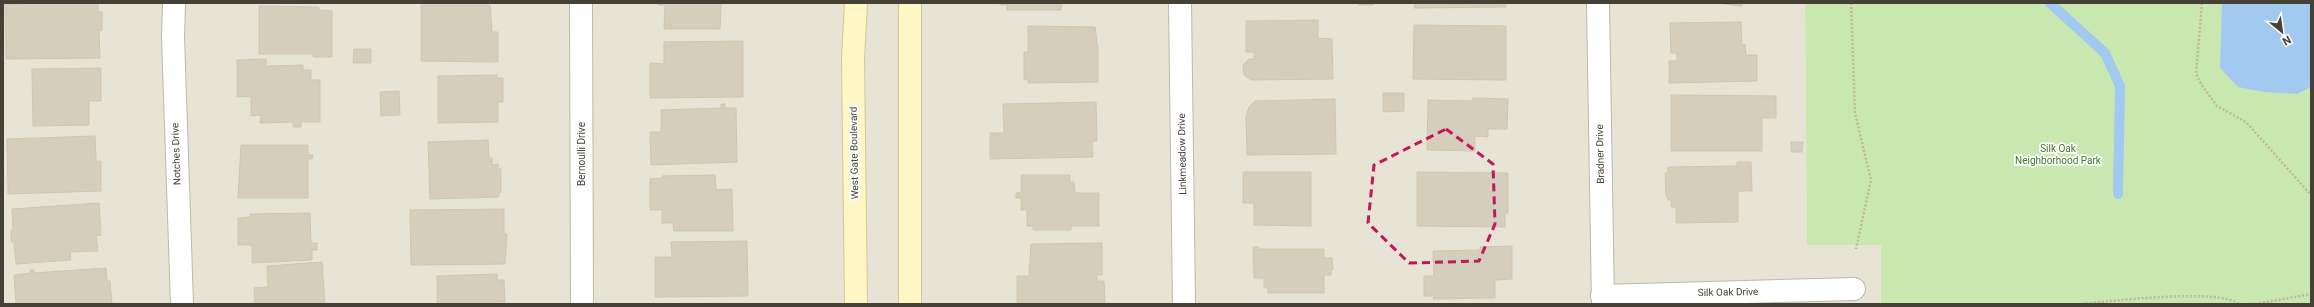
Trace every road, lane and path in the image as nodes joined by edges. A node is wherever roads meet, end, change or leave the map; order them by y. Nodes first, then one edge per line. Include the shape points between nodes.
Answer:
1 (174, 3) edge
2 (581, 3) edge
3 (856, 3) edge
4 (910, 3) edge
5 (1180, 3) edge
6 (1598, 3) edge
7 (1850, 3) edge
8 (2202, 3) edge
9 (2311, 195) edge
10 (1856, 249) dead end
11 (1854, 289) dead end
12 (2311, 294) edge
13 (1603, 300) edge
14 (182, 304) edge
15 (582, 304) edge
16 (856, 304) edge
17 (910, 304) edge
18 (1184, 304) edge
19 (2082, 304) edge
20 (2239, 304) edge
21 (2255, 304) edge

1 - 14 street, Notches Drive
2 - 15 street, Bernoulli Drive
3 - 16 main road, West Gate Boulevard
4 - 17 main road
5 - 18 street, Linkmeadow Drive
6 - 13 street, Bradner Drive
7 - 10 path via 1855,113 1871,180
8 - 9 path via 2196,73 2201,84 2217,106 2246,122
11 - 13 street, Silk Oak Drive
12 - 21 path
19 - 20 path via 2130,299 2212,296

